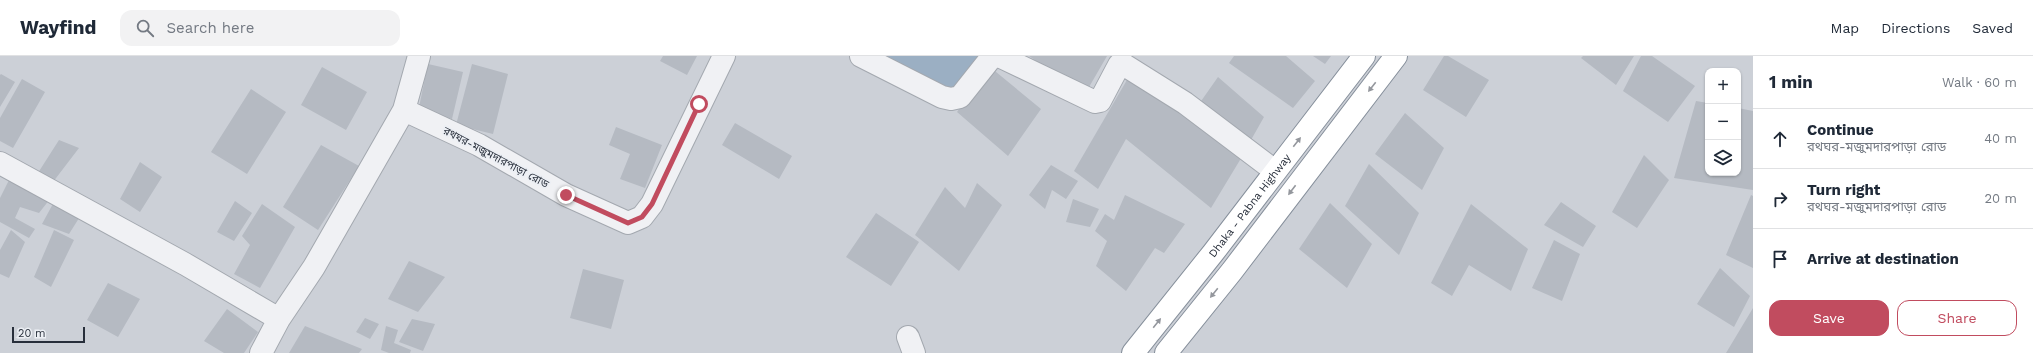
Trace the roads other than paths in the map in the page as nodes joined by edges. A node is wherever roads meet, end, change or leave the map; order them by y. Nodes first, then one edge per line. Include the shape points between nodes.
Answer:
1 (420, 56) edge
2 (724, 56) edge
3 (861, 56) edge
4 (999, 56) edge
5 (1364, 56) edge
6 (1396, 56) edge
7 (404, 110) junction
8 (0, 163) edge
9 (1275, 171) junction
10 (279, 319) junction
11 (260, 353) edge
12 (1133, 353) edge
13 (1166, 353) edge

1 - 7 street
2 - 7 street, রথঘর-মজুমদারপাড়া রোড via 652,204 642,217 628,223 566,195 479,145
3 - 4 street via 942,97 951,99 960,97 991,58
4 - 9 street via 1095,102 1100,101 1119,65 1126,66 1185,103
9 -> 5 highway, Dhaka - Pabna Highway
6 -> 13 highway
7 - 10 street via 314,267
8 - 10 street via 185,264
12 -> 9 highway, Dhaka - Pabna Highway
10 - 11 street

